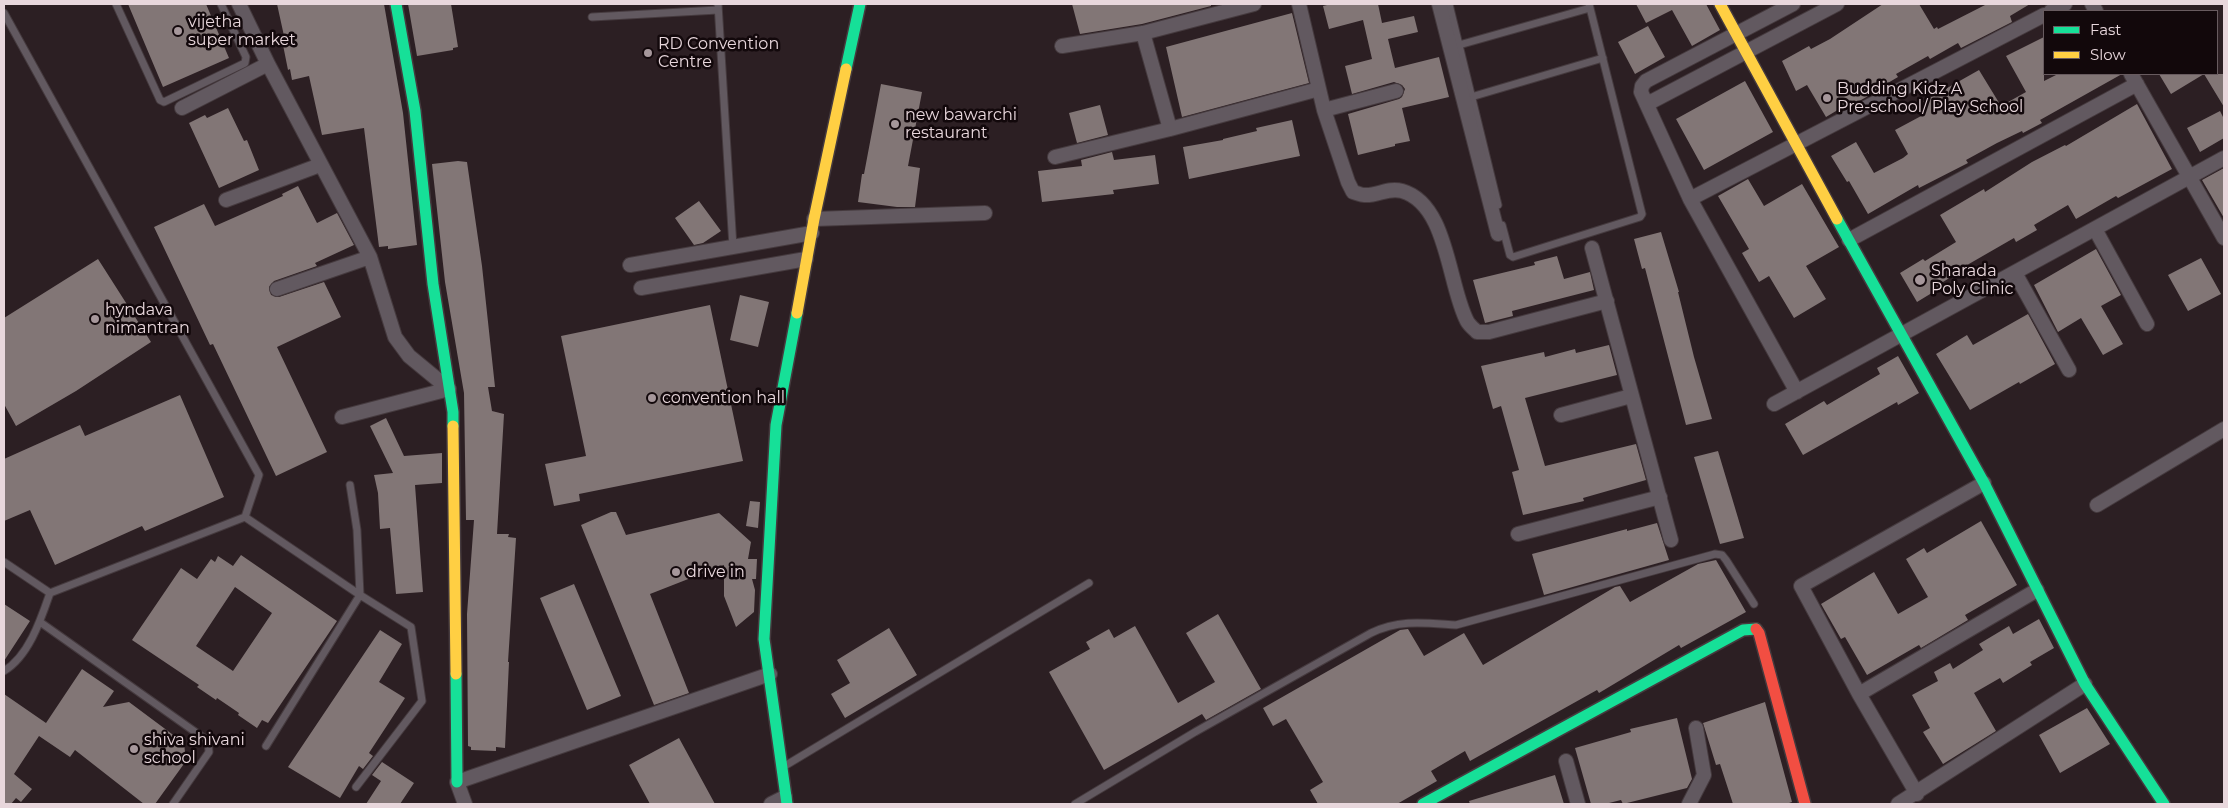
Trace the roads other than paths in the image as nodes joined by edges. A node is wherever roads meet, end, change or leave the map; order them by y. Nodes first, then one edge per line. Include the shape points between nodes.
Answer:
1 (116, 4) edge
2 (221, 4) edge
3 (239, 4) edge
4 (396, 4) edge
5 (860, 4) edge
6 (1254, 4) edge
7 (1299, 4) edge
8 (1440, 4) edge
9 (1449, 4) edge
10 (1720, 4) edge
11 (1794, 4) edge
12 (1837, 4) edge
13 (2065, 4) edge
14 (1590, 6) edge
15 (718, 7) edge
16 (2053, 10) edge
17 (4, 13) edge
18 (2043, 16) edge
19 (592, 17) dead end
20 (1143, 33) junction
21 (1736, 34) junction
22 (1459, 45) junction
23 (1062, 46) dead end
24 (1745, 51) junction
25 (1603, 58) junction
26 (268, 64) junction
27 (2134, 79) edge
28 (1319, 89) junction
29 (1396, 92) dead end
30 (1471, 97) junction
31 (1647, 104) junction
32 (182, 108) dead end
33 (1324, 110) junction
34 (1170, 129) junction
35 (1796, 144) junction
36 (1055, 157) dead end
37 (2224, 158) edge
38 (320, 165) junction
39 (2190, 177) junction
40 (1690, 199) junction
41 (226, 200) dead end
42 (985, 213) dead end
43 (813, 226) junction
44 (2095, 229) junction
45 (1498, 234) dead end
46 (2224, 238) edge
47 (1850, 240) junction
48 (733, 247) junction
49 (1592, 248) dead end
50 (370, 257) junction
51 (806, 259) junction
52 (630, 265) dead end
53 (2015, 273) junction
54 (641, 288) dead end
55 (276, 290) dead end
56 (1607, 301) junction
57 (2147, 324) dead end
58 (1900, 335) junction
59 (2070, 370) dead end
60 (449, 388) junction
61 (1797, 392) junction
62 (1631, 396) junction
63 (1774, 404) dead end
64 (1561, 416) dead end
65 (342, 417) dead end
66 (2224, 429) edge
67 (1984, 483) junction
68 (350, 485) dead end
69 (1660, 497) junction
70 (2097, 505) dead end
71 (246, 516) junction
72 (1518, 534) dead end
73 (1671, 540) dead end
74 (4, 562) edge
75 (1089, 583) dead end
76 (2037, 590) junction
77 (50, 593) junction
78 (360, 595) junction
79 (1754, 604) dead end
80 (40, 622) junction
81 (4, 671) edge
82 (770, 674) junction
83 (2085, 684) junction
84 (1859, 694) junction
85 (1696, 728) dead end
86 (266, 746) dead end
87 (1566, 761) dead end
88 (782, 768) junction
89 (457, 782) junction
90 (356, 787) dead end
91 (1917, 794) junction
92 (786, 801) edge
93 (173, 804) edge
94 (465, 804) edge
95 (771, 804) edge
96 (1075, 804) edge
97 (1423, 804) edge
98 (1578, 804) edge
99 (1688, 804) edge
100 (1805, 804) edge
101 (1898, 804) edge
102 (2164, 804) edge

1 - 2 lane via 160,100 164,102 246,63
3 - 26 street
4 - 60 street via 415,111 433,284
5 - 43 street
6 - 20 street
7 - 28 street
8 - 45 street
9 - 22 lane
10 - 21 street
11 - 21 street
12 - 24 street
13 - 16 street
14 - 22 lane
14 - 25 lane
15 - 19 lane
15 - 48 lane
17 - 71 lane via 259,475
18 - 35 street
20 - 23 street
20 - 34 street
21 - 24 street
21 - 31 street via 1646,81 1641,92
22 - 30 lane
24 - 31 street
24 - 35 street
25 - 30 lane
25 - 30 lane via 1642,214 1515,257 1510,255
26 - 32 street
26 - 38 street
27 - 39 street
27 - 47 street
28 - 33 street
28 - 34 street
29 - 33 street
31 - 40 street
33 - 56 street via 1353,192 1365,195 1387,190 1402,191 1420,200 1430,212 1446,250 1467,322 1478,332 1489,332
34 - 36 street
35 - 40 street
35 - 47 street
37 - 39 street
38 - 41 street
38 - 50 street
39 - 44 street
39 - 46 street
40 - 61 street
42 - 43 street
43 - 48 street
43 - 51 street
44 - 53 street
44 - 57 street
47 - 58 street
48 - 52 street
49 - 56 street
50 - 55 street
50 - 60 street via 396,337 409,356
51 - 54 street
51 - 82 street via 776,425 764,639
53 - 58 street
53 - 59 street
56 - 62 street
58 - 61 street
58 - 67 street
60 - 65 street
60 - 89 street via 453,412
61 - 63 street
62 - 64 street
62 - 69 street
66 - 70 street
67 - 76 street
67 - 84 street via 1801,586
68 - 78 lane via 357,530
69 - 72 street
69 - 73 street
71 - 77 lane
71 - 78 lane
74 - 77 lane
75 - 88 lane
76 - 83 street
76 - 84 street
77 - 80 lane
78 - 86 lane
78 - 90 lane via 411,627 422,701
79 - 96 lane via 1726,560 1715,554 1456,625 1393,624 1371,633 1195,732
80 - 81 lane via 21,655
80 - 93 lane via 208,741 209,752
82 - 88 street
82 - 89 street
83 - 91 street
83 - 102 street
84 - 91 street
85 - 99 street via 1704,775
87 - 98 street
88 - 92 street
89 - 94 street
91 - 101 street
92 - 95 street
97 - 100 street via 1742,630 1756,629

